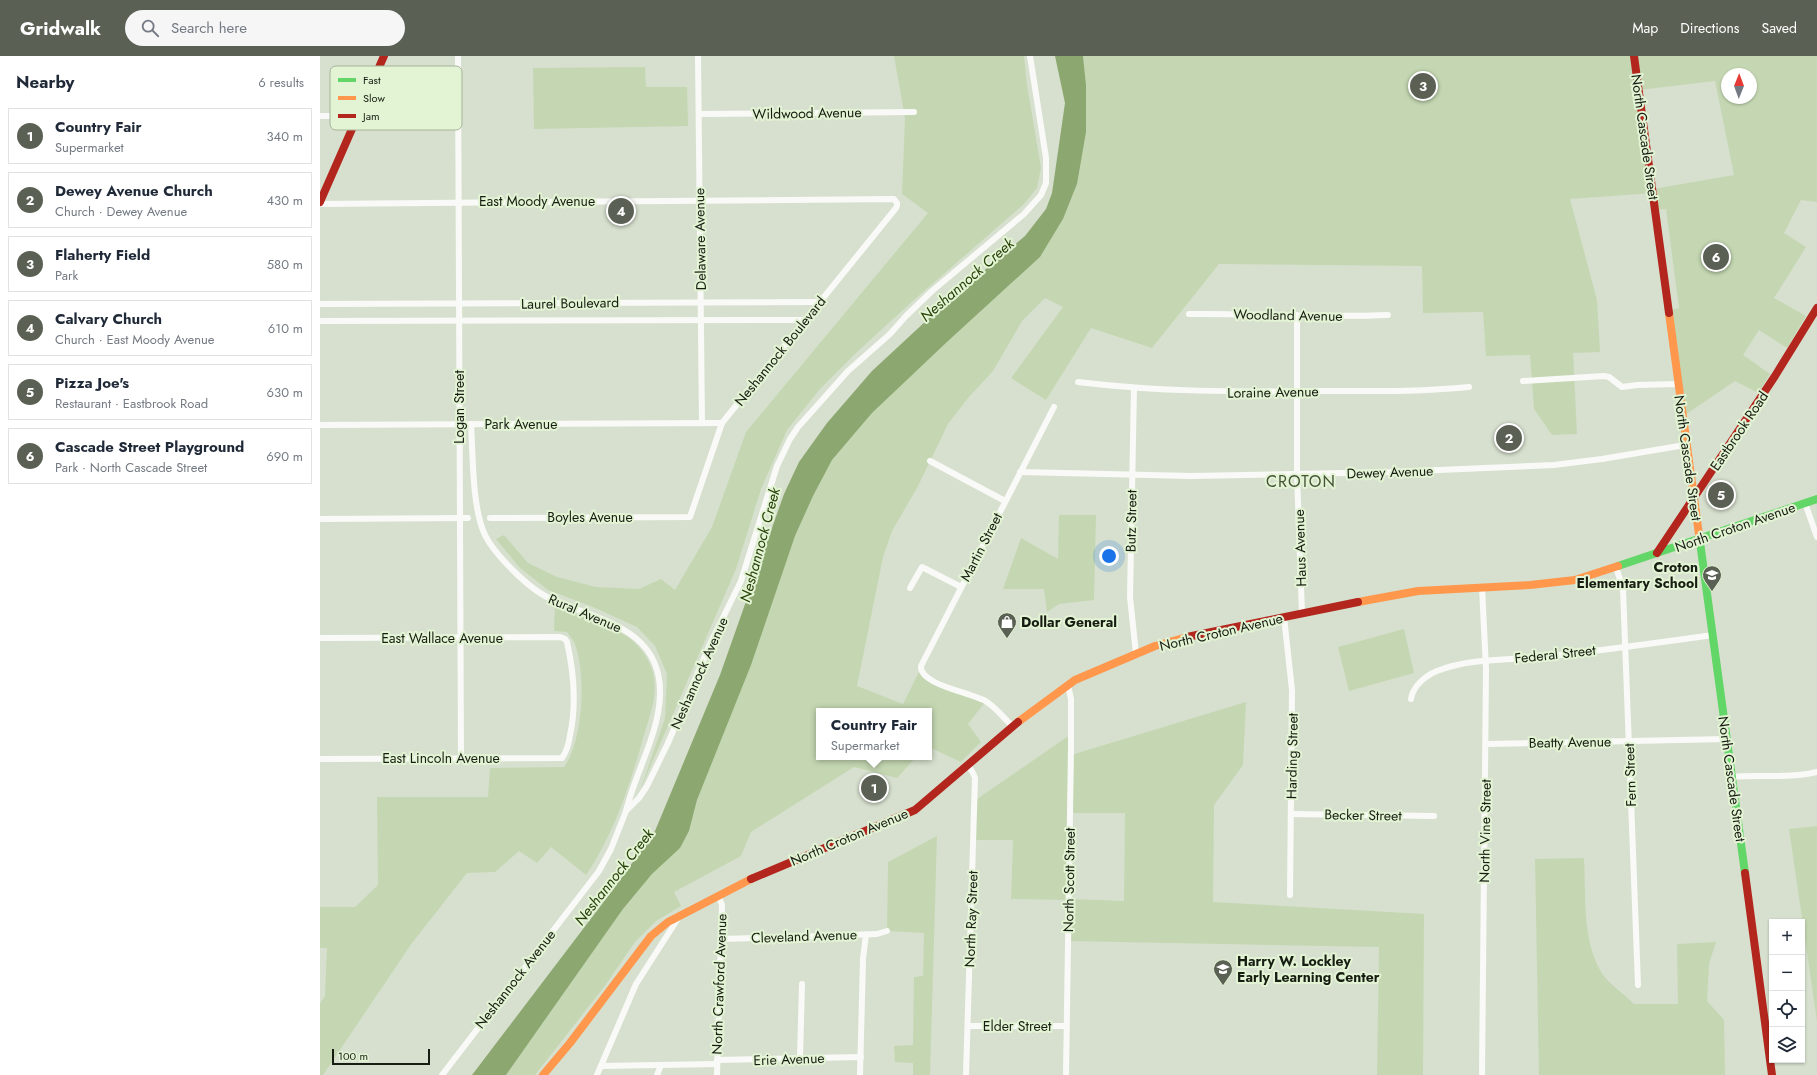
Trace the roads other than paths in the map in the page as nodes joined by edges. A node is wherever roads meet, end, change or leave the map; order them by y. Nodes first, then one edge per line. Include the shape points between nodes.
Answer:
1 (384, 56) edge
2 (698, 56) edge
3 (1030, 56) edge
4 (1634, 56) edge
5 (380, 66) edge
6 (914, 112) dead end
7 (699, 114) junction
8 (352, 130) edge
9 (458, 130) edge
10 (700, 200) junction
11 (897, 201) joint
12 (458, 202) junction
13 (320, 203) edge
14 (819, 302) junction
15 (702, 303) junction
16 (320, 304) edge
17 (459, 304) junction
18 (1817, 308) edge
19 (1189, 314) dead end
20 (1297, 315) junction
21 (1388, 315) dead end
22 (702, 320) junction
23 (804, 320) junction
24 (320, 321) edge
25 (459, 321) junction
26 (1523, 381) dead end
27 (1078, 382) dead end
28 (1678, 384) junction
29 (1469, 387) dead end
30 (1134, 388) junction
31 (1296, 391) junction
32 (1054, 407) dead end
33 (702, 423) junction
34 (722, 423) junction
35 (459, 424) junction
36 (471, 424) junction
37 (320, 425) edge
38 (1686, 445) junction
39 (930, 461) dead end
40 (1020, 472) junction
41 (1132, 474) junction
42 (1297, 475) junction
43 (1694, 498) junction
44 (1817, 499) edge
45 (1005, 501) junction
46 (1805, 503) junction
47 (690, 517) joint
48 (320, 518) edge
49 (459, 518) junction
50 (468, 518) dead end
51 (490, 518) dead end
52 (1817, 537) edge
53 (1700, 539) junction
54 (1657, 553) junction
55 (1616, 567) junction
56 (961, 587) junction
57 (1482, 587) junction
58 (910, 588) dead end
59 (1302, 614) junction
60 (1284, 617) junction
61 (1713, 635) junction
62 (320, 638) edge
63 (460, 638) junction
64 (1625, 646) junction
65 (1136, 654) junction
66 (1486, 661) junction
67 (1068, 685) junction
68 (1411, 699) dead end
69 (1012, 726) junction
70 (1727, 739) junction
71 (1628, 741) junction
72 (1486, 744) junction
73 (461, 758) junction
74 (562, 758) joint
75 (320, 759) edge
76 (968, 765) junction
77 (1817, 772) edge
78 (1732, 777) junction
79 (626, 811) junction
80 (1291, 814) junction
81 (1434, 816) dead end
82 (718, 895) junction
83 (1290, 895) dead end
84 (681, 915) junction
85 (887, 931) dead end
86 (866, 934) junction
87 (721, 939) junction
88 (802, 984) dead end
89 (1638, 985) dead end
90 (968, 1026) junction
91 (1066, 1026) junction
92 (861, 1057) junction
93 (800, 1058) junction
94 (717, 1062) junction
95 (661, 1065) junction
96 (601, 1066) junction
97 (442, 1075) edge
98 (543, 1075) edge
99 (597, 1075) edge
100 (657, 1075) edge
101 (717, 1075) edge
102 (860, 1075) edge
103 (966, 1075) edge
104 (1066, 1075) edge
105 (1482, 1075) edge
106 (1772, 1075) edge

1 - 5 main road
2 - 7 street, Delaware Avenue
3 - 79 street, Neshannock Avenue via 1046,158 1046,183 1041,195 1024,214 932,291 890,334 848,371 798,427 776,466 741,581 647,786
4 - 28 main road, North Cascade Street
6 - 7 street, Wildwood Avenue
7 - 10 street, Delaware Avenue
8 - 13 main road
9 - 12 street, Logan Street
10 - 11 street, East Moody Avenue via 894,198
10 - 12 street, East Moody Avenue
10 - 15 street, Delaware Avenue
11 - 14 street, Neshannock Boulevard via 896,208
12 - 13 street, East Moody Avenue
12 - 17 street, Logan Street
14 - 15 street, Laurel Boulevard
14 - 23 street, Neshannock Boulevard
15 - 17 street, Laurel Boulevard
15 - 22 street, Delaware Avenue
16 - 17 street, Laurel Boulevard
17 - 25 street, Logan Street
18 - 43 main road, Eastbrook Road
19 - 20 street, Woodland Avenue
20 - 21 street, Woodland Avenue
20 - 31 street, Haus Avenue
22 - 23 street, Laurel Boulevard
22 - 25 street, Laurel Boulevard
22 - 33 street, Delaware Avenue
23 - 34 street, Neshannock Boulevard
24 - 25 street, Laurel Boulevard
25 - 35 street, Logan Street
26 - 28 street via 1604,376 1622,387
27 - 30 street, Loraine Avenue
28 - 38 main road, North Cascade Street
29 - 31 street, Loraine Avenue via 1429,390
30 - 31 street, Loraine Avenue via 1239,393
30 - 41 street, Butz Street
31 - 42 street, Haus Avenue
32 - 40 street, Martin Street
33 - 34 street, Park Avenue
33 - 36 street, Park Avenue
34 - 47 street, Neshannock Boulevard
35 - 36 street, Park Avenue
35 - 37 street, Park Avenue
35 - 49 street, Logan Street
36 - 79 street, Rural Avenue via 478,513 489,542 531,587 549,598 621,627 641,643 653,661 660,684 658,711
38 - 42 street, Dewey Avenue via 1554,465
38 - 43 main road, North Cascade Street
39 - 45 street
40 - 41 street, Dewey Avenue
40 - 45 street, Martin Street
41 - 42 street, Dewey Avenue
41 - 65 street, Butz Street via 1130,597
42 - 59 street, Haus Avenue
43 - 53 main road, North Cascade Street
43 - 54 main road, Eastbrook Road
44 - 46 main road, North Croton Avenue
45 - 56 street, Martin Street
46 - 52 street
46 - 53 main road, North Croton Avenue
47 - 51 street, Boyles Avenue
48 - 49 street
49 - 50 street
49 - 63 street, Logan Street
53 - 54 main road, North Croton Avenue
53 - 61 main road, North Cascade Street
54 - 55 main road, North Croton Avenue
55 - 57 main road, North Croton Avenue via 1575,580
55 - 64 street, Fern Street via 1623,589
56 - 58 street via 922,567
56 - 69 street, Martin Street via 920,666 922,674 954,690 986,701
57 - 59 main road, North Croton Avenue via 1411,591
57 - 66 street, North Vine Street
59 - 60 main road, North Croton Avenue
60 - 65 main road, North Croton Avenue via 1185,637
60 - 80 street, Harding Street via 1292,690
61 - 64 street, Federal Street
61 - 70 main road, North Cascade Street
62 - 63 street, East Wallace Avenue
63 - 73 street, Logan Street
63 - 74 street, East Wallace Avenue via 564,638 567,642 574,681 574,711 567,748
64 - 66 street, Federal Street
64 - 71 street, Fern Street
65 - 67 main road, North Croton Avenue
66 - 68 street, Federal Street via 1435,672 1418,684
66 - 72 street, North Vine Street
67 - 69 main road, North Croton Avenue
67 - 91 street, North Scott Street via 1071,699 1071,748
69 - 76 main road, North Croton Avenue
70 - 71 street, Beatty Avenue
70 - 78 main road, North Cascade Street
71 - 72 street, Beatty Avenue
71 - 89 street, Fern Street
72 - 105 street, North Vine Street
73 - 74 street, East Lincoln Avenue
73 - 75 street, East Lincoln Avenue
76 - 82 main road, North Croton Avenue via 926,802 904,816 753,877
76 - 90 street, North Ray Street via 975,778
77 - 78 street
78 - 106 main road, North Cascade Street
79 - 97 street, Neshannock Avenue via 599,871
80 - 81 street, Becker Street
80 - 83 street, Harding Street
82 - 84 main road, North Croton Avenue
82 - 87 street, North Crawford Avenue via 722,904
84 - 96 street via 636,984
84 - 98 main road, North Croton Avenue via 652,936
85 - 86 street, Cleveland Avenue
86 - 87 street, Cleveland Avenue
86 - 92 street
87 - 94 street, North Crawford Avenue
88 - 93 street
90 - 91 street, Elder Street
90 - 103 street, North Ray Street
91 - 104 street, North Scott Street
92 - 93 street, Erie Avenue
92 - 102 street
93 - 94 street, Erie Avenue
94 - 95 street, Erie Avenue
94 - 101 street, North Crawford Avenue
95 - 96 street, Erie Avenue
95 - 100 street
96 - 99 street

